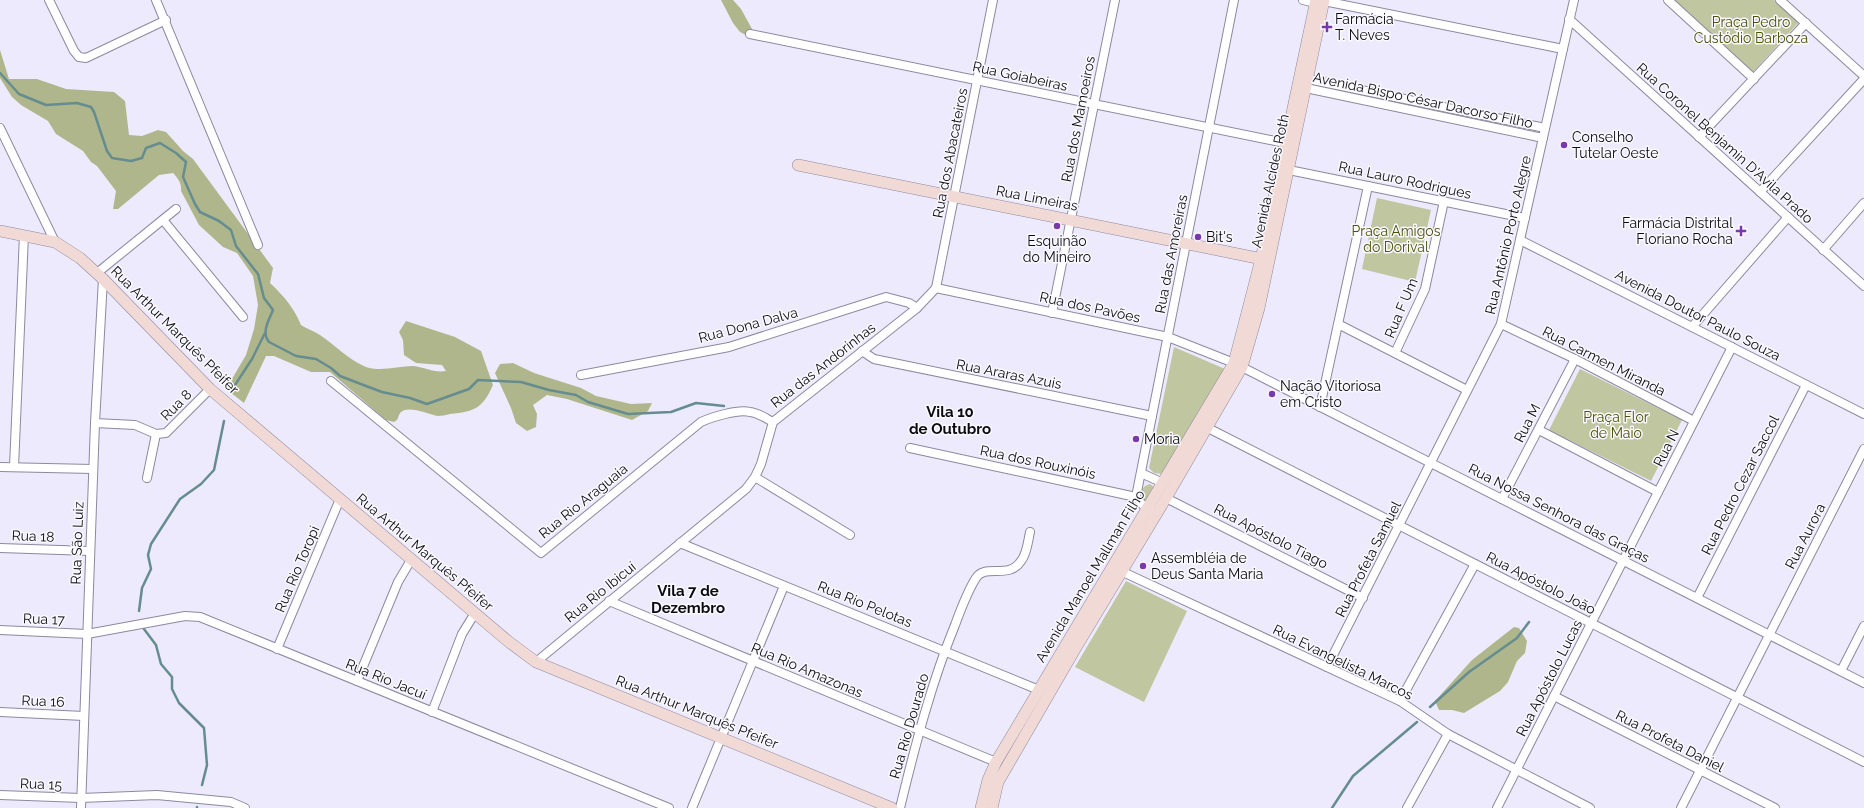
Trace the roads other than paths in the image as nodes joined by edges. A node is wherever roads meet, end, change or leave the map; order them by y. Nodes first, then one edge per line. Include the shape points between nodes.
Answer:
1 (49, 0) edge
2 (156, 0) edge
3 (993, 0) edge
4 (1114, 0) edge
5 (1234, 0) edge
6 (1303, 0) edge
7 (1574, 0) edge
8 (1668, 0) edge
9 (1780, 0) edge
10 (1320, 1) edge
11 (1569, 19) junction
12 (166, 20) junction
13 (1806, 23) junction
14 (750, 34) dead end
15 (1562, 49) junction
16 (1864, 76) edge
17 (1754, 79) junction
18 (1864, 79) edge
19 (977, 80) junction
20 (1302, 83) junction
21 (1421, 103) junction
22 (1094, 104) junction
23 (1419, 112) junction
24 (0, 128) edge
25 (1209, 128) junction
26 (1545, 128) junction
27 (1699, 137) junction
28 (1543, 138) junction
29 (1285, 143) junction
30 (798, 165) dead end
31 (1284, 168) junction
32 (1368, 186) junction
33 (1760, 192) junction
34 (954, 196) junction
35 (1444, 201) junction
36 (1864, 203) edge
37 (176, 209) dead end
38 (1788, 217) junction
39 (1525, 218) junction
40 (163, 220) junction
41 (1071, 220) junction
42 (0, 231) edge
43 (24, 235) junction
44 (1520, 240) junction
45 (54, 242) junction
46 (1186, 243) junction
47 (258, 245) dead end
48 (1824, 250) junction
49 (1265, 259) junction
50 (100, 276) junction
51 (1864, 286) edge
52 (936, 288) junction
53 (917, 308) junction
54 (1052, 312) junction
55 (243, 317) dead end
56 (1338, 324) junction
57 (1501, 324) junction
58 (1692, 327) junction
59 (1168, 337) junction
60 (1732, 347) junction
61 (862, 351) junction
62 (1395, 353) junction
63 (1574, 359) junction
64 (1238, 365) junction
65 (581, 375) dead end
66 (332, 381) dead end
67 (1806, 385) junction
68 (210, 389) junction
69 (1467, 390) junction
70 (1320, 407) junction
71 (1864, 414) edge
72 (1152, 416) junction
73 (1694, 421) junction
74 (773, 422) junction
75 (95, 423) junction
76 (1206, 427) junction
77 (1539, 430) junction
78 (156, 434) junction
79 (910, 448) dead end
80 (1864, 449) edge
81 (1431, 463) junction
82 (0, 467) edge
83 (14, 467) junction
84 (93, 468) junction
85 (1141, 473) junction
86 (755, 477) junction
87 (147, 478) dead end
88 (1163, 483) junction
89 (1658, 492) junction
90 (1136, 497) junction
91 (1166, 498) junction
92 (340, 499) junction
93 (1502, 499) junction
94 (1152, 512) junction
95 (1400, 525) junction
96 (1030, 532) dead end
97 (850, 535) dead end
98 (680, 543) junction
99 (0, 548) edge
100 (90, 551) junction
101 (411, 560) junction
102 (1624, 561) junction
103 (1475, 564) junction
104 (1123, 572) junction
105 (784, 586) junction
106 (1363, 598) junction
107 (1697, 598) junction
108 (609, 601) junction
109 (474, 613) junction
110 (1592, 623) junction
111 (1864, 626) edge
112 (0, 630) edge
113 (87, 634) junction
114 (1768, 634) junction
115 (277, 648) junction
116 (944, 651) junction
117 (753, 661) junction
118 (536, 662) junction
119 (1327, 668) junction
120 (1841, 671) junction
121 (357, 681) junction
122 (1864, 683) edge
123 (1039, 690) junction
124 (1554, 696) junction
125 (1737, 697) junction
126 (1400, 701) junction
127 (0, 712) edge
128 (432, 712) junction
129 (84, 716) junction
130 (918, 730) junction
131 (1448, 734) junction
132 (721, 738) junction
133 (996, 762) junction
134 (1864, 762) edge
135 (1700, 770) junction
136 (1516, 771) junction
137 (0, 795) edge
138 (81, 798) junction
139 (81, 808) edge
140 (245, 808) edge
141 (669, 808) edge
142 (692, 808) edge
143 (892, 808) edge
144 (900, 808) edge
145 (981, 808) edge
146 (992, 808) edge
147 (1407, 808) edge
148 (1497, 808) edge
149 (1590, 808) edge
150 (1681, 808) edge
151 (1774, 808) edge

1 - 12 street via 79,57 86,58
2 - 12 street
3 - 19 street, Rua dos Abacateiros
4 - 22 street, Rua dos Mamoeiros
5 - 25 street, Rua das Amoreiras
6 - 10 street
7 - 11 street, Rua Antônio Porto Alegre
8 - 17 street
9 - 13 street
10 - 15 street
10 - 20 street, Avenida Alcides Roth
11 - 15 street, Rua Antônio Porto Alegre
11 - 27 street, Rua Coronel Benjamin D'Avila Prado
12 - 47 street
13 - 16 street
13 - 17 street
14 - 19 street, Rua Goiabeiras
15 - 26 street, Rua Antônio Porto Alegre
17 - 27 street
18 - 33 street
19 - 22 street, Rua Goiabeiras
19 - 34 street, Rua dos Abacateiros
20 - 21 street, Avenida Bispo César Dacorso Filho
20 - 23 street, Avenida Bispo César Dacorso Filho
20 - 29 street, Avenida Alcides Roth
20 - 31 street, Avenida Alcides Roth
21 - 23 street
21 - 26 street, Avenida Bispo César Dacorso Filho
22 - 25 street, Rua Goiabeiras
22 - 41 street, Rua dos Mamoeiros
23 - 28 street, Avenida Bispo César Dacorso Filho
24 - 45 street
25 - 29 street, Rua Goiabeiras
25 - 46 street, Rua das Amoreiras
26 - 28 street, Rua Antônio Porto Alegre
27 - 33 street, Rua Coronel Benjamin D'Avila Prado
28 - 39 street, Rua Antônio Porto Alegre
29 - 31 street, Avenida Alcides Roth
30 - 34 street, Rua Limeiras
31 - 32 street, Rua Lauro Rodrigues
31 - 49 street, Avenida Alcides Roth
32 - 35 street, Rua Lauro Rodrigues
32 - 56 street
33 - 38 street, Rua Coronel Benjamin D'Avila Prado
34 - 41 street, Rua Limeiras
34 - 52 street, Rua dos Abacateiros
35 - 39 street, Rua Lauro Rodrigues
35 - 62 street, Rua F Um via 1425,289
36 - 48 street
37 - 40 street
38 - 48 street, Rua Coronel Benjamin D'Avila Prado
38 - 58 street
39 - 44 street, Rua Antônio Porto Alegre
40 - 50 street
40 - 55 street
41 - 46 street, Rua Limeiras
41 - 54 street, Rua dos Mamoeiros
42 - 43 street, Rua Arthur Marquês Pfeifer
43 - 45 street, Rua Arthur Marquês Pfeifer
43 - 83 street
44 - 57 street, Rua Antônio Porto Alegre
44 - 58 street, Avenida Doutor Paulo Souza
45 - 50 street, Rua Arthur Marquês Pfeifer via 71,251
46 - 49 street, Rua Limeiras
46 - 59 street, Rua das Amoreiras
48 - 51 street, Rua Coronel Benjamin D'Avila Prado
49 - 64 street, Avenida Alcides Roth via 1259,308
50 - 68 street, Rua Arthur Marquês Pfeifer
50 - 75 street, Rua São Luiz
52 - 53 street, Rua das Andorinhas
52 - 54 street, Rua dos Pavões
53 - 61 street, Rua das Andorinhas
53 - 65 street, Rua Dona Dalva via 909,303 886,297 729,347
54 - 59 street, Rua dos Pavões
56 - 62 street
56 - 70 street
57 - 63 street, Rua Carmen Miranda
57 - 69 street, Rua Antônio Porto Alegre
58 - 60 street, Avenida Doutor Paulo Souza
59 - 64 street, Rua dos Pavões
59 - 72 street, Rua das Amoreiras
60 - 67 street, Avenida Doutor Paulo Souza
60 - 73 street, Rua N
61 - 72 street, Rua Araras Azuis via 874,359
61 - 74 street, Rua das Andorinhas
62 - 69 street
63 - 73 street, Rua Carmen Miranda
63 - 77 street, Rua M
64 - 70 street, Rua Nossa Senhora das Graças
64 - 76 street, Avenida Manoel Mallman Filho
64 - 88 street, Avenida Manoel Mallman Filho
66 - 74 street, Rua Rio Araguaia via 541,553 701,422 712,417 748,411 760,414
67 - 71 street, Avenida Doutor Paulo Souza
67 - 107 street, Rua Pedro Cezar Saccol
68 - 78 street, Rua 8 via 166,433
68 - 92 street, Rua Arthur Marquês Pfeifer
69 - 81 street, Rua Antônio Porto Alegre
70 - 81 street, Rua Nossa Senhora das Graças
72 - 85 street, Rua das Amoreiras
73 - 89 street, Rua N
74 - 86 street, Rua das Andorinhas
75 - 78 street via 135,425
75 - 84 street, Rua São Luiz
76 - 91 street, Avenida Manoel Mallman Filho
76 - 95 street, Rua Apóstolo João
77 - 89 street
77 - 93 street, Rua M
78 - 87 street, Rua 8
79 - 90 street, Rua dos Rouxinóis
80 - 114 street, Rua Aurora
81 - 93 street, Rua Nossa Senhora das Graças
81 - 95 street, Rua Profeta Samuel
82 - 83 street
83 - 84 street
84 - 100 street, Rua São Luiz
85 - 88 street
85 - 90 street, Rua das Amoreiras
86 - 97 street
86 - 98 street, Rua das Andorinhas via 746,489
88 - 94 street, Avenida Manoel Mallman Filho
89 - 102 street, Rua N
90 - 94 street
91 - 94 street, Avenida Manoel Mallman Filho
91 - 106 street, Rua Apóstolo Tiago
92 - 101 street, Rua Arthur Marquês Pfeifer
92 - 115 street, Rua Rio Toropi
93 - 102 street, Rua Nossa Senhora das Graças
94 - 104 street, Avenida Manoel Mallman Filho
94 - 123 street, Avenida Manoel Mallman Filho
95 - 103 street, Rua Apóstolo João
95 - 106 street, Rua Profeta Samuel
96 - 116 street, Rua Rio Dourado via 1023,560 1017,567 1006,572 986,571 977,576
98 - 105 street, Rua Rio Pelotas
98 - 108 street, Rua Rio Ibicuí
99 - 100 street, Rua 18
100 - 113 street, Rua São Luiz
101 - 109 street, Rua Arthur Marquês Pfeifer
101 - 121 street via 398,582
102 - 107 street, Rua Nossa Senhora das Graças
102 - 110 street, Rua Apóstolo Lucas
103 - 110 street, Rua Apóstolo João
103 - 126 street
104 - 119 street, Rua Evangelista Marcos
104 - 146 street, Avenida Manoel Mallman Filho via 998,782
105 - 116 street, Rua Rio Pelotas
105 - 117 street
106 - 119 street, Rua Profeta Samuel
107 - 114 street, Rua Nossa Senhora das Graças
108 - 117 street, Rua Rio Amazonas
108 - 118 street, Rua Rio Ibicuí
109 - 118 street, Rua Arthur Marquês Pfeifer
109 - 128 street via 462,634
110 - 124 street, Rua Apóstolo Lucas
110 - 125 street, Rua Apóstolo João
111 - 120 street
112 - 113 street, Rua 17
113 - 115 street, Rua Rio Jacuí via 185,616 200,617
113 - 129 street, Rua São Luiz
114 - 120 street, Rua Nossa Senhora das Graças
114 - 125 street, Rua Aurora
115 - 121 street, Rua Rio Jacuí
116 - 123 street, Rua Rio Pelotas
116 - 130 street, Rua Rio Dourado
117 - 130 street, Rua Rio Amazonas
117 - 132 street
118 - 132 street, Rua Arthur Marquês Pfeifer
119 - 126 street, Rua Evangelista Marcos
120 - 122 street, Rua Nossa Senhora das Graças
121 - 128 street, Rua Rio Jacuí
123 - 133 street, Avenida Manoel Mallman Filho
124 - 135 street, Rua Profeta Daniel
124 - 136 street, Rua Apóstolo Lucas
125 - 134 street, Rua Apóstolo João
125 - 135 street, Rua Aurora
126 - 131 street, Rua Evangelista Marcos
127 - 129 street, Rua 16
128 - 141 street, Rua Rio Jacuí
129 - 138 street, Rua São Luiz
130 - 133 street, Rua Rio Amazonas
130 - 144 street, Rua Rio Dourado
131 - 136 street, Rua Evangelista Marcos
131 - 147 street
132 - 142 street
132 - 143 street, Rua Arthur Marquês Pfeifer
133 - 145 street, Avenida Manoel Mallman Filho via 988,780
135 - 150 street, Rua Aurora
135 - 151 street, Rua Profeta Daniel
136 - 148 street, Rua Apóstolo Lucas
136 - 149 street, Rua Evangelista Marcos
137 - 138 street, Rua 15
138 - 139 street, Rua São Luiz
138 - 140 street, Rua 15 via 157,795 232,802

